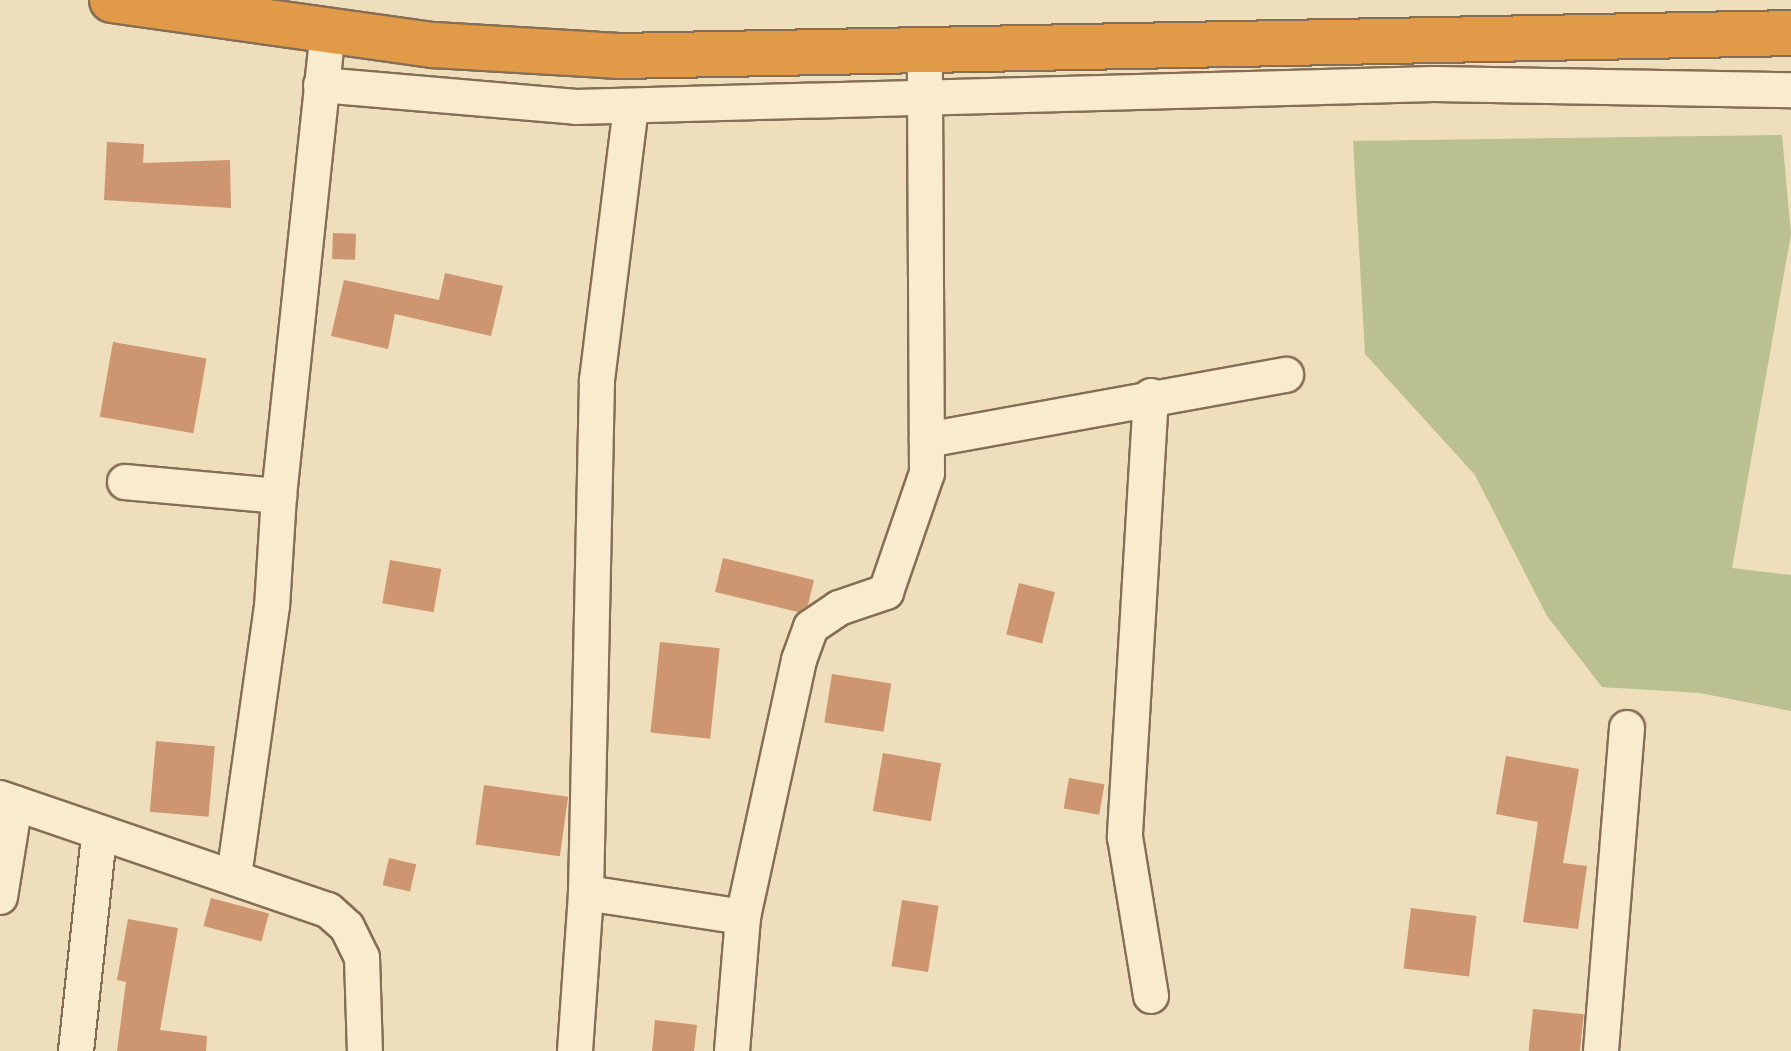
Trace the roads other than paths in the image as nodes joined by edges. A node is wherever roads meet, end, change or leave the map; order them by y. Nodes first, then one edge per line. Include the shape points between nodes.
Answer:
1 (112, 0) edge
2 (328, 32) junction
3 (1791, 33) edge
4 (925, 49) junction
5 (763, 56) junction
6 (321, 85) junction
7 (1791, 90) edge
8 (925, 94) junction
9 (762, 102) junction
10 (631, 107) junction
11 (1286, 375) dead end
12 (1151, 396) junction
13 (927, 440) junction
14 (125, 482) dead end
15 (279, 496) junction
16 (1627, 728) dead end
17 (7, 800) edge
18 (99, 836) junction
19 (234, 876) junction
20 (586, 893) junction
21 (0, 897) edge
22 (743, 917) junction
23 (1151, 996) dead end
24 (76, 1051) edge
25 (365, 1051) edge
26 (575, 1051) edge
27 (732, 1051) edge
28 (1601, 1051) edge

1 - 2 highway
2 - 5 highway via 604,55
2 - 6 street
3 - 4 highway
4 - 5 highway
4 - 8 street
5 - 9 street
6 - 10 street
6 - 15 street
7 - 8 street via 1434,84
8 - 9 street
8 - 13 street
9 - 10 street
10 - 20 street via 597,380
11 - 12 street
12 - 13 street
12 - 23 street via 1125,837
13 - 22 street via 917,518 886,592 839,608 811,627 799,660
14 - 15 street
15 - 19 street via 272,606
16 - 28 street
17 - 18 street
17 - 21 street
18 - 19 street
18 - 24 street
19 - 25 street via 328,910 347,927 362,958
20 - 22 street
20 - 26 street
22 - 27 street

